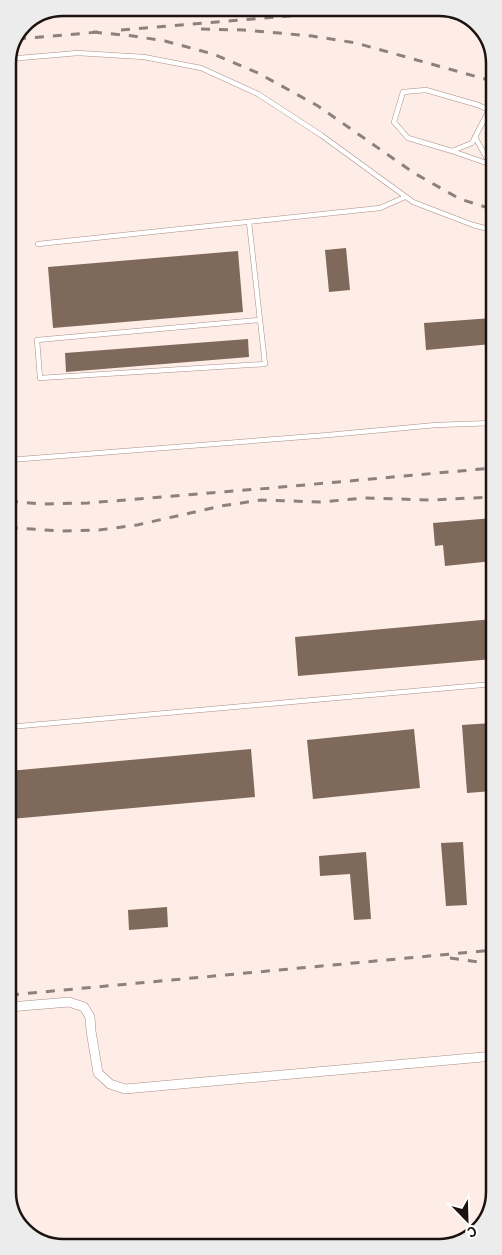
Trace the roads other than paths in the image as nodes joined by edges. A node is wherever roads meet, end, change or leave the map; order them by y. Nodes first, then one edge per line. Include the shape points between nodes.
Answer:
1 (16, 58) edge
2 (486, 108) edge
3 (486, 117) edge
4 (475, 137) junction
5 (452, 151) junction
6 (486, 156) edge
7 (486, 163) edge
8 (405, 197) junction
9 (249, 222) junction
10 (486, 228) edge
11 (38, 244) dead end
12 (260, 320) junction
13 (486, 423) edge
14 (16, 459) edge
15 (486, 685) edge
16 (16, 726) edge
17 (16, 1006) edge
18 (486, 1057) edge

1 - 8 lane via 78,53 144,57 201,68 258,94
2 - 5 lane via 426,90 403,92 394,122 408,138
3 - 4 lane
4 - 5 lane via 472,143
4 - 6 lane
5 - 7 lane
8 - 9 lane via 380,208
8 - 10 lane
9 - 11 lane
9 - 12 lane
12 - 12 lane via 37,340 40,378 265,364
13 - 14 lane via 436,424
15 - 16 lane
17 - 18 street via 69,1002 84,1008 90,1017 98,1073 110,1084 125,1089

